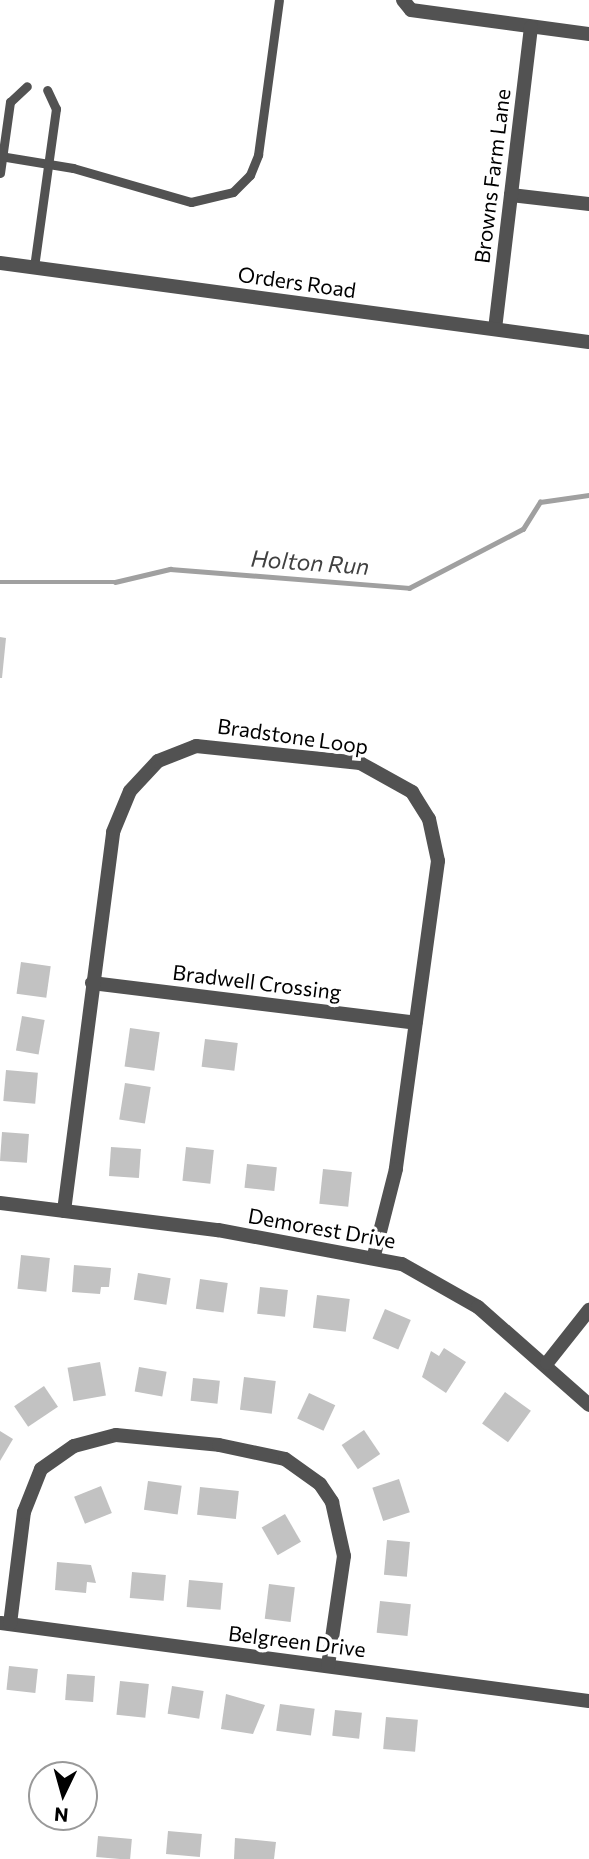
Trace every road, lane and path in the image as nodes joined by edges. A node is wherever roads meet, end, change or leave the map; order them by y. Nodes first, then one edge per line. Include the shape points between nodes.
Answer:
1 (279, 0) edge
2 (405, 4) edge
3 (530, 27) junction
4 (589, 34) edge
5 (27, 86) dead end
6 (47, 90) dead end
7 (1, 155) edge
8 (48, 162) junction
9 (0, 173) edge
10 (511, 195) junction
11 (589, 204) edge
12 (0, 263) edge
13 (34, 267) junction
14 (495, 330) junction
15 (589, 342) edge
16 (92, 983) junction
17 (416, 1023) junction
18 (0, 1203) edge
19 (64, 1211) junction
20 (374, 1255) junction
21 (589, 1310) edge
22 (547, 1363) junction
23 (589, 1405) edge
24 (5, 1624) edge
25 (327, 1667) junction
26 (589, 1701) edge

1 - 8 lane via 258,155 250,175 233,192 191,202
2 - 3 street
3 - 4 street
3 - 10 street, Browns Farm Lane
5 - 7 lane via 10,102
6 - 8 lane via 56,108
7 - 8 lane
7 - 9 lane
8 - 13 lane
10 - 11 street
10 - 14 street, Browns Farm Lane
12 - 13 street, Orders Road
13 - 14 street, Orders Road
14 - 15 street, Orders Road
16 - 17 street, Bradwell Crossing
16 - 17 street, Bradstone Loop via 119,810 158,761 212,744 360,763 401,782 421,804 438,861
16 - 19 street, Bradstone Loop
17 - 20 street, Bradstone Loop via 389,1212
18 - 19 street, Demorest Drive
19 - 20 street, Demorest Drive
20 - 22 street, Demorest Drive via 441,1284
21 - 22 street
22 - 23 street, Demorest Drive
24 - 25 street, Belgreen Drive
24 - 25 street via 24,1512 41,1469 74,1446 116,1435 219,1445 285,1459 320,1485 332,1502 344,1556
25 - 26 street, Belgreen Drive

